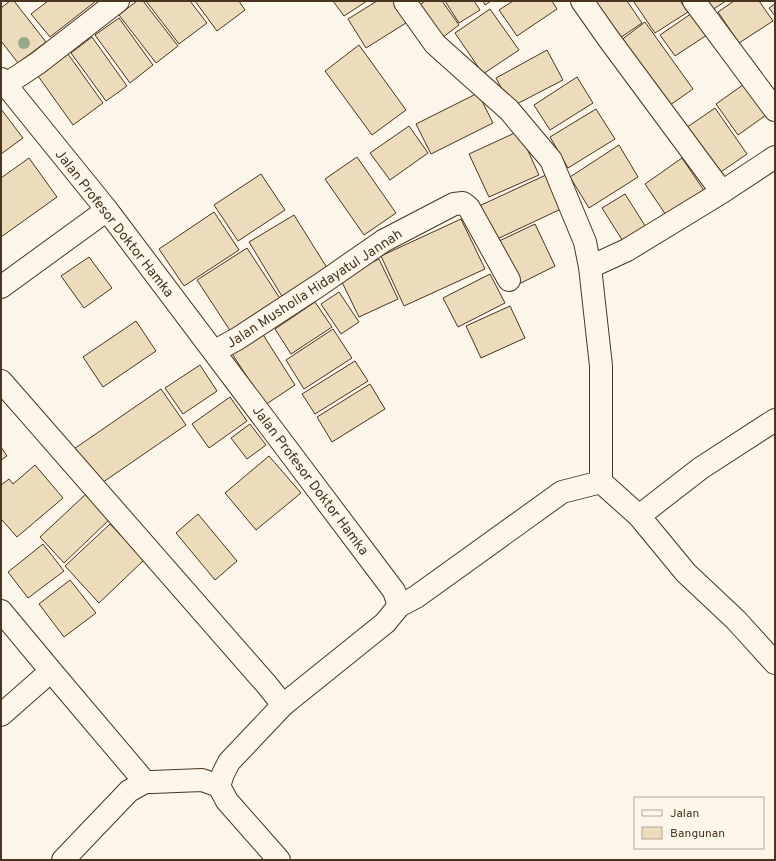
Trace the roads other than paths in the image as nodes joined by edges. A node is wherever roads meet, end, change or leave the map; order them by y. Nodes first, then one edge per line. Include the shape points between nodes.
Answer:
1 (118, 1) edge
2 (406, 1) edge
3 (582, 1) edge
4 (694, 1) edge
5 (3, 82) edge
6 (775, 110) edge
7 (775, 157) edge
8 (722, 192) junction
9 (107, 210) junction
10 (590, 267) junction
11 (509, 280) dead end
12 (1, 287) edge
13 (214, 352) junction
14 (1, 381) edge
15 (775, 420) edge
16 (601, 482) junction
17 (639, 516) junction
18 (399, 606) junction
19 (1, 611) edge
20 (775, 663) edge
21 (51, 671) junction
22 (283, 705) junction
23 (1, 715) edge
24 (145, 782) junction
25 (219, 786) junction
26 (63, 860) edge
27 (279, 860) edge

1 - 5 street via 38,63
2 - 10 street via 435,44 509,110 551,160 585,242
3 - 8 street
4 - 6 street
5 - 9 street, Jalan Profesor Doktor Hamka
7 - 8 street
8 - 10 street via 627,250
9 - 12 street
9 - 13 street, Jalan Profesor Doktor Hamka
10 - 16 street via 601,366
11 - 13 street, Jalan Musholla Hidayatul Jannah via 469,208 463,203 454,204 383,241
13 - 18 street, Jalan Profesor Doktor Hamka via 394,591
14 - 22 street
15 - 17 street via 701,468
16 - 17 street
16 - 18 street via 562,492 416,597
17 - 20 street via 686,573 736,620
18 - 22 street via 384,623
19 - 21 street
21 - 23 street
21 - 24 street
22 - 25 street via 229,762
24 - 25 street via 202,780
24 - 26 street via 129,791
25 - 27 street via 227,801

